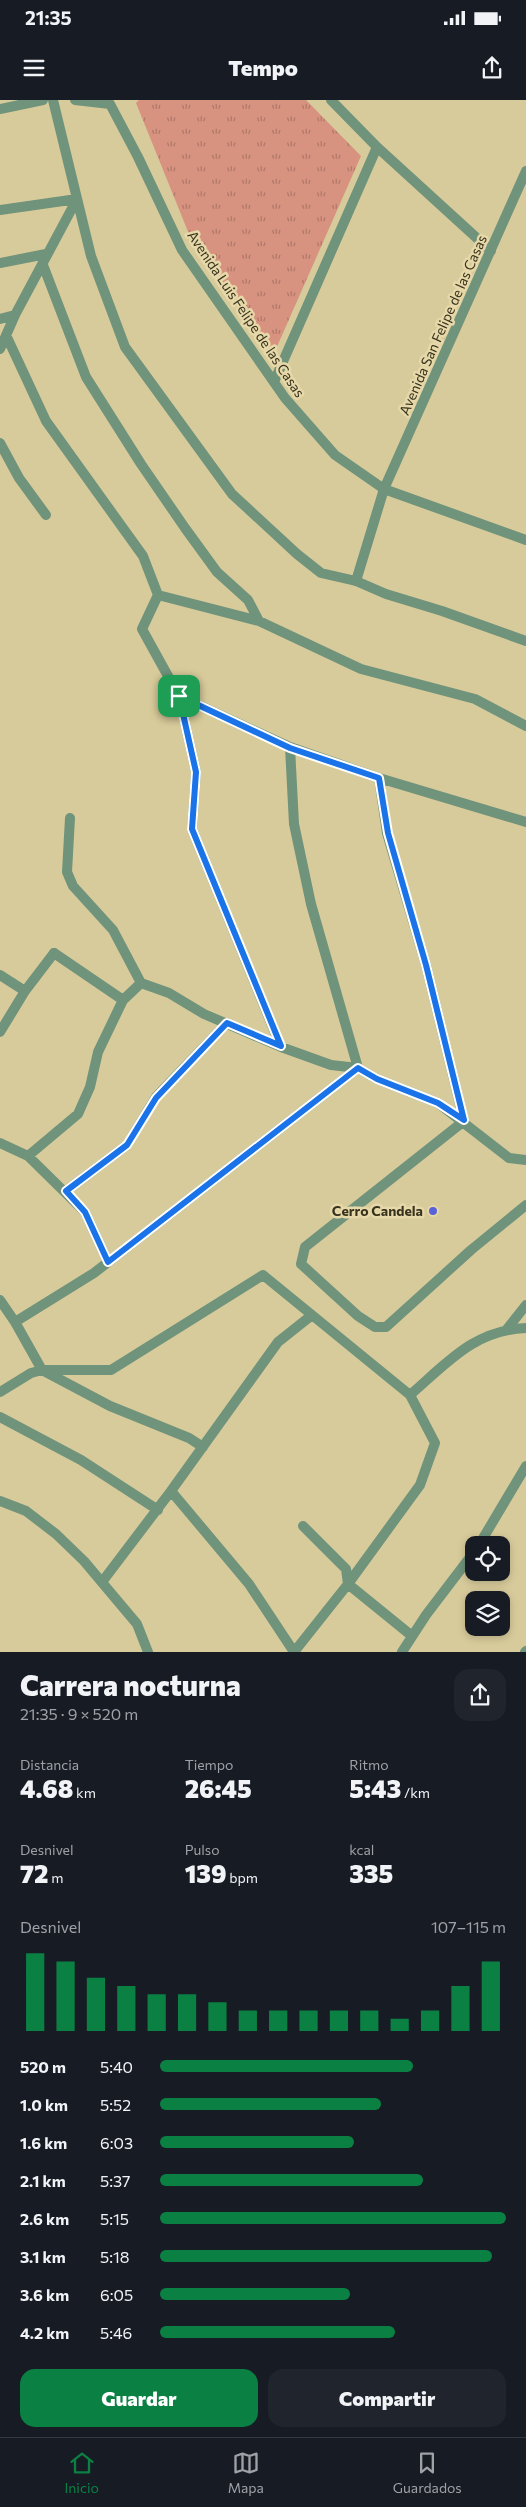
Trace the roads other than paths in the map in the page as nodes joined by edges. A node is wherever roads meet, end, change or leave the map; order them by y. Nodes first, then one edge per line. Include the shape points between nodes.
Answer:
1 (42, 100) edge
2 (54, 100) edge
3 (75, 100) edge
4 (331, 100) edge
5 (112, 102) edge
6 (0, 109) edge
7 (377, 147) junction
8 (526, 171) edge
9 (77, 199) junction
10 (0, 210) edge
11 (491, 251) junction
12 (46, 254) junction
13 (0, 263) edge
14 (42, 265) junction
15 (15, 314) junction
16 (0, 319) edge
17 (6, 335) junction
18 (0, 349) edge
19 (274, 382) junction
20 (0, 443) edge
21 (384, 489) junction
22 (46, 515) dead end
23 (526, 540) edge
24 (356, 581) junction
25 (158, 595) junction
26 (259, 621) junction
27 (526, 641) edge
28 (179, 696) junction
29 (526, 726) edge
30 (290, 748) junction
31 (379, 778) junction
32 (70, 818) dead end
33 (526, 822) edge
34 (0, 975) edge
35 (141, 982) junction
36 (25, 991) junction
37 (123, 1000) junction
38 (227, 1023) junction
39 (0, 1032) edge
40 (281, 1046) junction
41 (358, 1068) junction
42 (464, 1120) junction
43 (0, 1143) edge
44 (28, 1156) junction
45 (526, 1160) edge
46 (66, 1191) junction
47 (526, 1205) edge
48 (108, 1262) junction
49 (0, 1300) edge
50 (526, 1305) edge
51 (312, 1315) junction
52 (15, 1322) junction
53 (526, 1328) edge
54 (506, 1329) junction
55 (42, 1370) junction
56 (0, 1392) edge
57 (410, 1395) junction
58 (0, 1417) edge
59 (203, 1447) junction
60 (526, 1466) edge
61 (171, 1491) junction
62 (0, 1501) edge
63 (158, 1510) junction
64 (302, 1526) dead end
65 (484, 1536) edge
66 (465, 1564) edge
67 (102, 1582) junction
68 (348, 1584) junction
69 (412, 1636) junction
70 (148, 1652) edge
71 (402, 1652) edge

1 - 6 street
2 - 9 street
3 - 5 street, Avenida Luis Felipe de las Casas
4 - 7 street
5 - 19 street, Avenida Luis Felipe de las Casas via 182,250
7 - 11 street
7 - 19 street
8 - 11 street, Avenida San Felipe de las Casas
9 - 10 street
9 - 12 street
9 - 24 street via 91,256 125,347 153,386 232,494 321,573
11 - 21 street, Avenida San Felipe de las Casas
12 - 13 street
12 - 14 street
14 - 15 street
14 - 26 street via 86,377 185,528 217,572 248,600
15 - 16 street
15 - 17 street
17 - 18 street
17 - 25 street via 46,420 143,556
19 - 21 street, Avenida Luis Felipe de las Casas via 335,456
20 - 22 street via 19,478
21 - 23 street, Avenida Luis Felipe de las Casas
21 - 24 street, Avenida San Felipe de las Casas
24 - 27 street
25 - 26 street
25 - 28 street via 142,629
26 - 29 street via 362,669 475,700
28 - 30 street
28 - 40 street via 196,772 192,829
30 - 31 street
30 - 41 street via 294,824 311,904
31 - 33 street
31 - 42 street via 388,833 426,965
32 - 35 street via 67,872 73,886 113,930
34 - 36 street
35 - 37 street
35 - 38 street
36 - 37 street via 54,953
36 - 39 street
37 - 44 street via 98,1052 90,1087 78,1114
38 - 40 street
38 - 46 street via 156,1098 127,1145
40 - 41 street via 331,1065
41 - 42 street via 438,1103
41 - 48 street
42 - 45 street via 510,1158
42 - 47 street via 305,1247 302,1264 358,1316 375,1327 386,1327
43 - 44 street
44 - 46 street
46 - 48 street via 85,1212
48 - 52 street
49 - 52 street
50 - 54 street
51 - 55 street via 263,1274 111,1370
51 - 57 street
51 - 59 street via 278,1342
52 - 55 street
53 - 54 street
54 - 57 street via 464,1347
55 - 56 street
55 - 59 street via 110,1406 189,1438
57 - 68 street via 435,1443 420,1485
58 - 63 street via 81,1460
59 - 61 street
60 - 65 street
61 - 63 street
61 - 68 street via 249,1584 294,1652
62 - 67 street via 26,1511 56,1534
63 - 67 street
64 - 68 street via 346,1569
66 - 69 street
67 - 70 street via 137,1624
68 - 69 street
69 - 71 street

